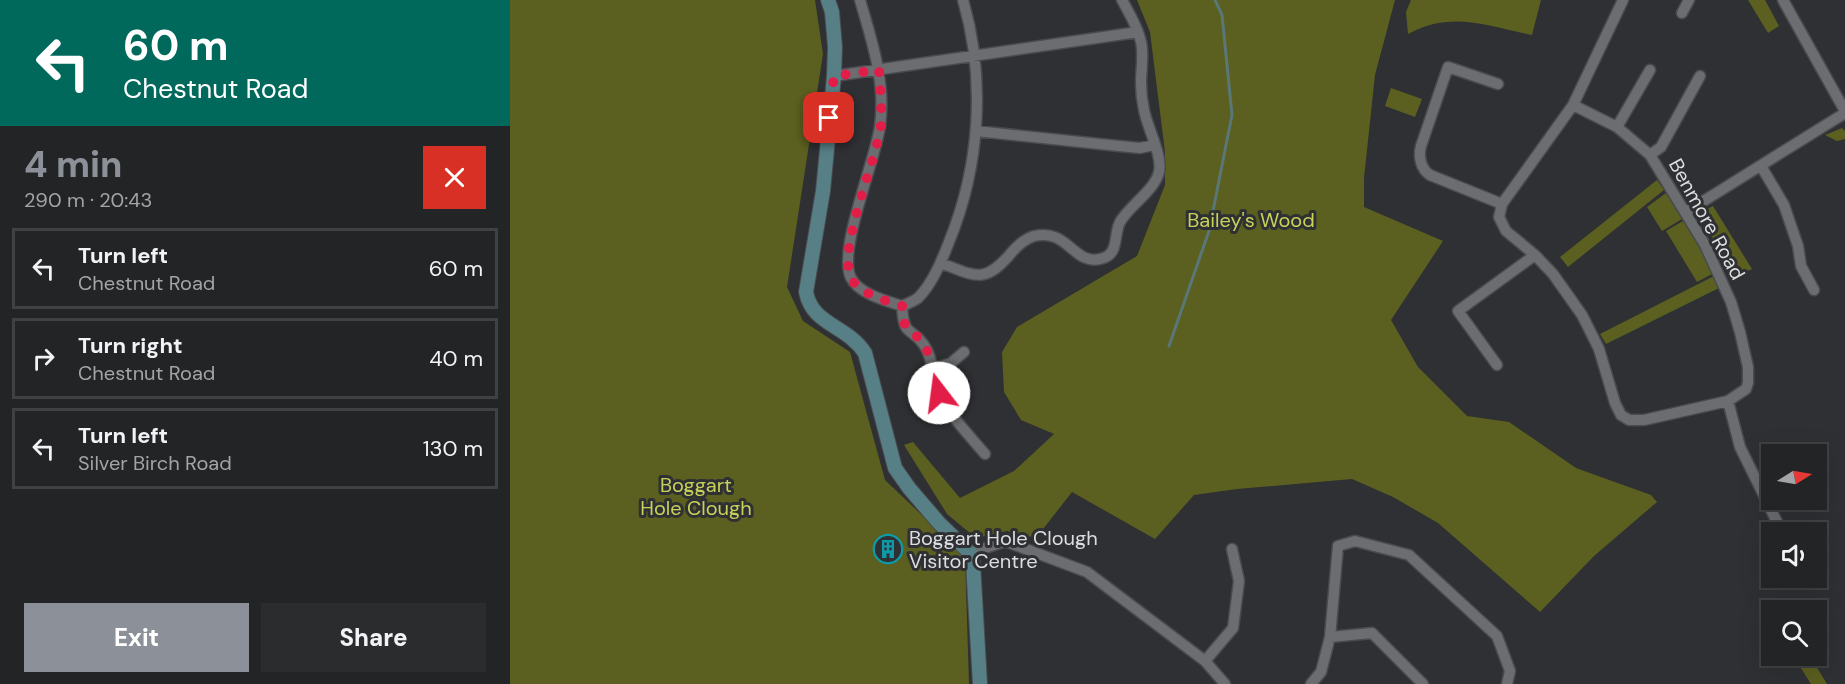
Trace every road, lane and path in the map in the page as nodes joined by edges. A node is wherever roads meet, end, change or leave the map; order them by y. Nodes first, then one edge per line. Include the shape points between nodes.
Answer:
1 (828, 0) edge
2 (860, 0) edge
3 (963, 0) edge
4 (1122, 0) edge
5 (1689, 0) edge
6 (1783, 0) edge
7 (1619, 2) edge
8 (1682, 13) dead end
9 (1138, 32) junction
10 (974, 56) junction
11 (879, 70) junction
12 (1650, 70) dead end
13 (834, 76) junction
14 (1700, 76) dead end
15 (1498, 84) dead end
16 (1573, 105) junction
17 (1845, 112) edge
18 (1617, 127) junction
19 (976, 131) junction
20 (1154, 145) junction
21 (1650, 155) junction
22 (1761, 166) junction
23 (1502, 204) junction
24 (1686, 212) junction
25 (1535, 255) junction
26 (941, 263) junction
27 (1814, 290) dead end
28 (902, 306) junction
29 (964, 352) dead end
30 (1497, 365) dead end
31 (932, 369) junction
32 (1728, 401) junction
33 (979, 427) dead end
34 (969, 435) junction
35 (985, 454) dead end
36 (1777, 522) edge
37 (1232, 549) dead end
38 (970, 553) junction
39 (1330, 637) junction
40 (1205, 661) junction
41 (980, 684) edge
42 (1225, 684) edge
43 (1311, 684) edge
44 (1423, 684) edge
45 (1508, 684) edge

1 - 13 street via 835,47
2 - 11 street
3 - 10 street
4 - 9 street
5 - 8 street
6 - 17 street
7 - 16 street
9 - 10 street
9 - 20 street via 1144,112
10 - 11 street
10 - 19 street
11 - 13 street
11 - 28 street via 880,125 852,228 848,264 850,277 858,287
12 - 18 street
13 - 38 street via 808,300 815,313 858,342 865,353 895,468 939,523
14 - 21 street via 1661,147
15 - 23 street via 1448,68 1420,154 1424,170 1430,175
16 - 18 street, Benmore Road
16 - 23 street
17 - 22 street
18 - 21 street, Benmore Road
19 - 20 street via 1140,148
19 - 26 street via 966,194
20 - 26 street via 1159,173 1122,220 1115,247 1101,259 1088,259 1053,235 1041,235 1023,242 988,274 976,275
21 - 24 street, Benmore Road
22 - 24 street
22 - 27 street via 1784,205 1801,266
23 - 25 street via 1498,213 1502,226
24 - 32 street, Benmore Road via 1722,279 1744,348 1748,383
25 - 30 street via 1458,311
25 - 32 street via 1562,284 1582,315 1624,418 1644,420
26 - 28 street via 918,298
28 - 31 street via 903,323 923,344
29 - 31 street via 951,363
31 - 34 street via 950,413
32 - 36 street via 1740,447
33 - 34 street
34 - 35 street
37 - 40 street via 1239,581 1233,628
38 - 40 street via 1007,542 1087,572
38 - 41 street
39 - 43 street via 1322,672
39 - 44 street via 1372,633
39 - 45 street via 1338,546 1355,541 1409,555 1497,636 1510,671
40 - 42 street

